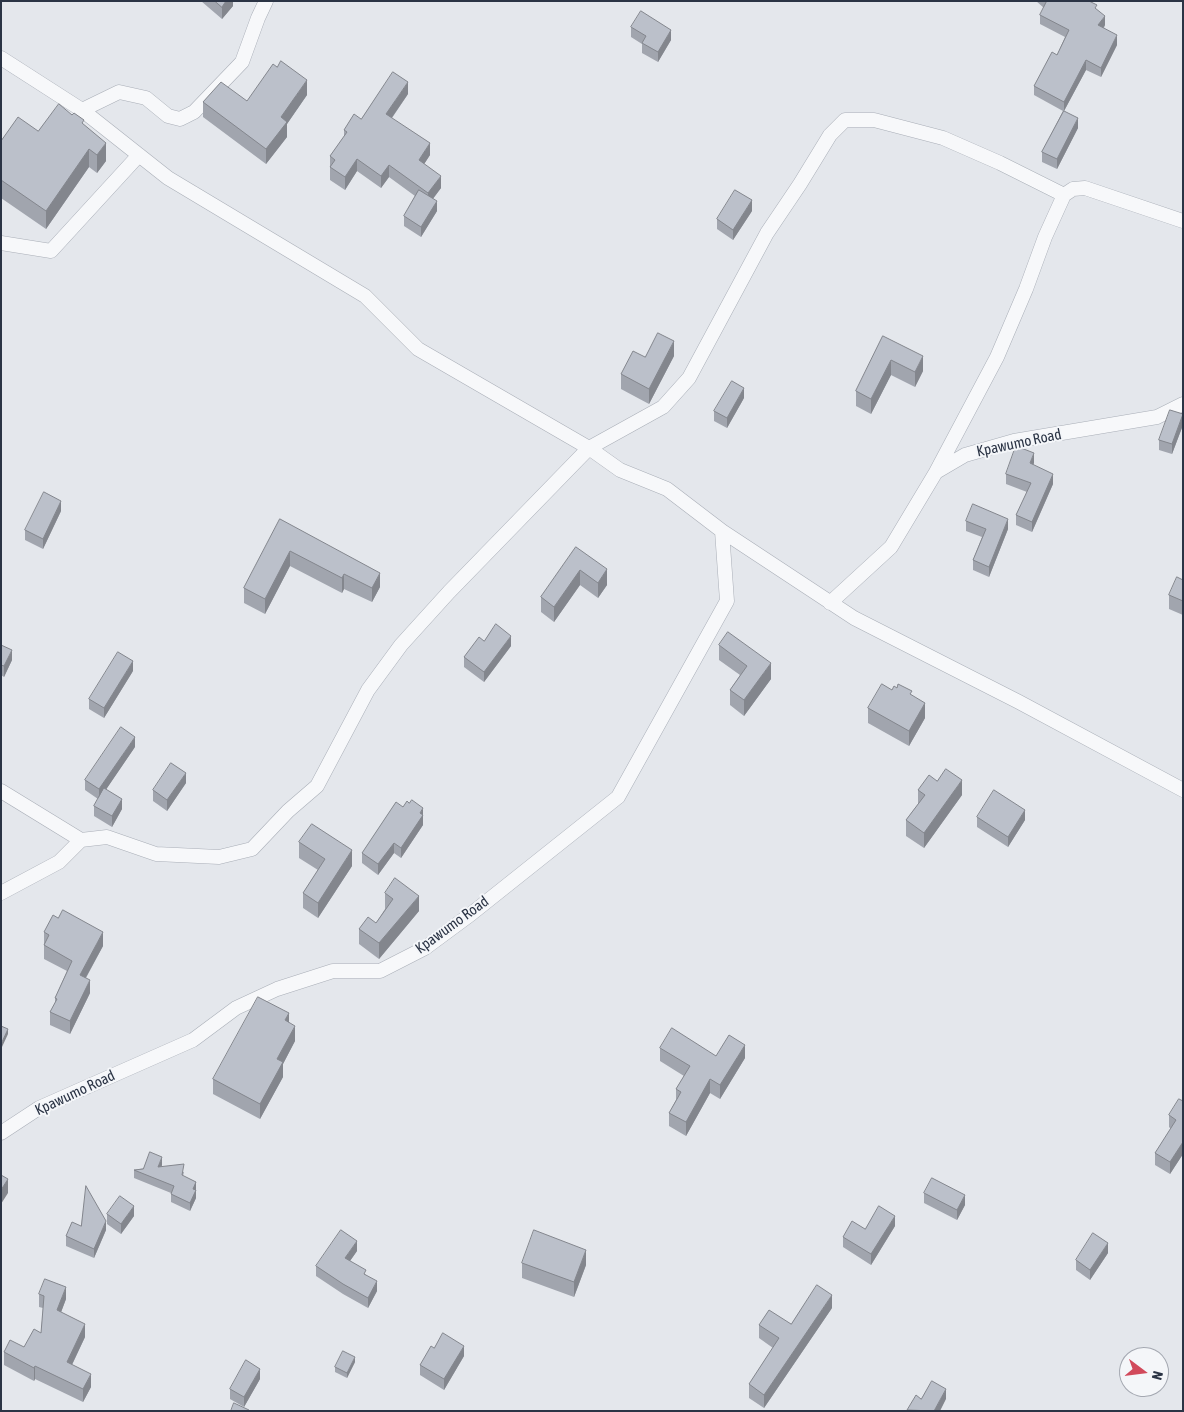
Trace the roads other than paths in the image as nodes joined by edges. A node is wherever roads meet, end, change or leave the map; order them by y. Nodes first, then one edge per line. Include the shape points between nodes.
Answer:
1 (266, 1) edge
2 (1, 58) edge
3 (82, 110) junction
4 (140, 155) junction
5 (1064, 195) junction
6 (1183, 221) edge
7 (1, 243) edge
8 (1183, 404) edge
9 (589, 448) junction
10 (936, 472) junction
11 (722, 532) junction
12 (830, 603) junction
13 (1183, 790) edge
14 (1, 791) edge
15 (80, 840) junction
16 (1, 893) edge
17 (1, 1132) edge

1 - 3 street via 242,62 194,112 180,119 168,116 146,98 118,92
2 - 3 street
3 - 4 street
4 - 7 street via 51,251
4 - 9 street via 168,178 365,296 418,349
5 - 6 street via 1073,189 1085,188
5 - 9 street via 943,138 874,120 845,120 830,135 767,233 689,378 663,407
5 - 10 street via 997,357
8 - 10 street, Kpawumo Road via 1157,417 982,450 965,455
9 - 11 street via 620,470 667,489
9 - 15 street via 401,645 368,690 317,786 252,848 219,857 156,854 107,837
10 - 12 street, Kpawumo Road via 892,547
11 - 12 street
11 - 17 street, Kpawumo Road via 727,601 618,796 425,948 380,972 333,971 278,989 236,1008 192,1040 40,1108
12 - 13 street
14 - 15 street
15 - 16 street via 59,862

